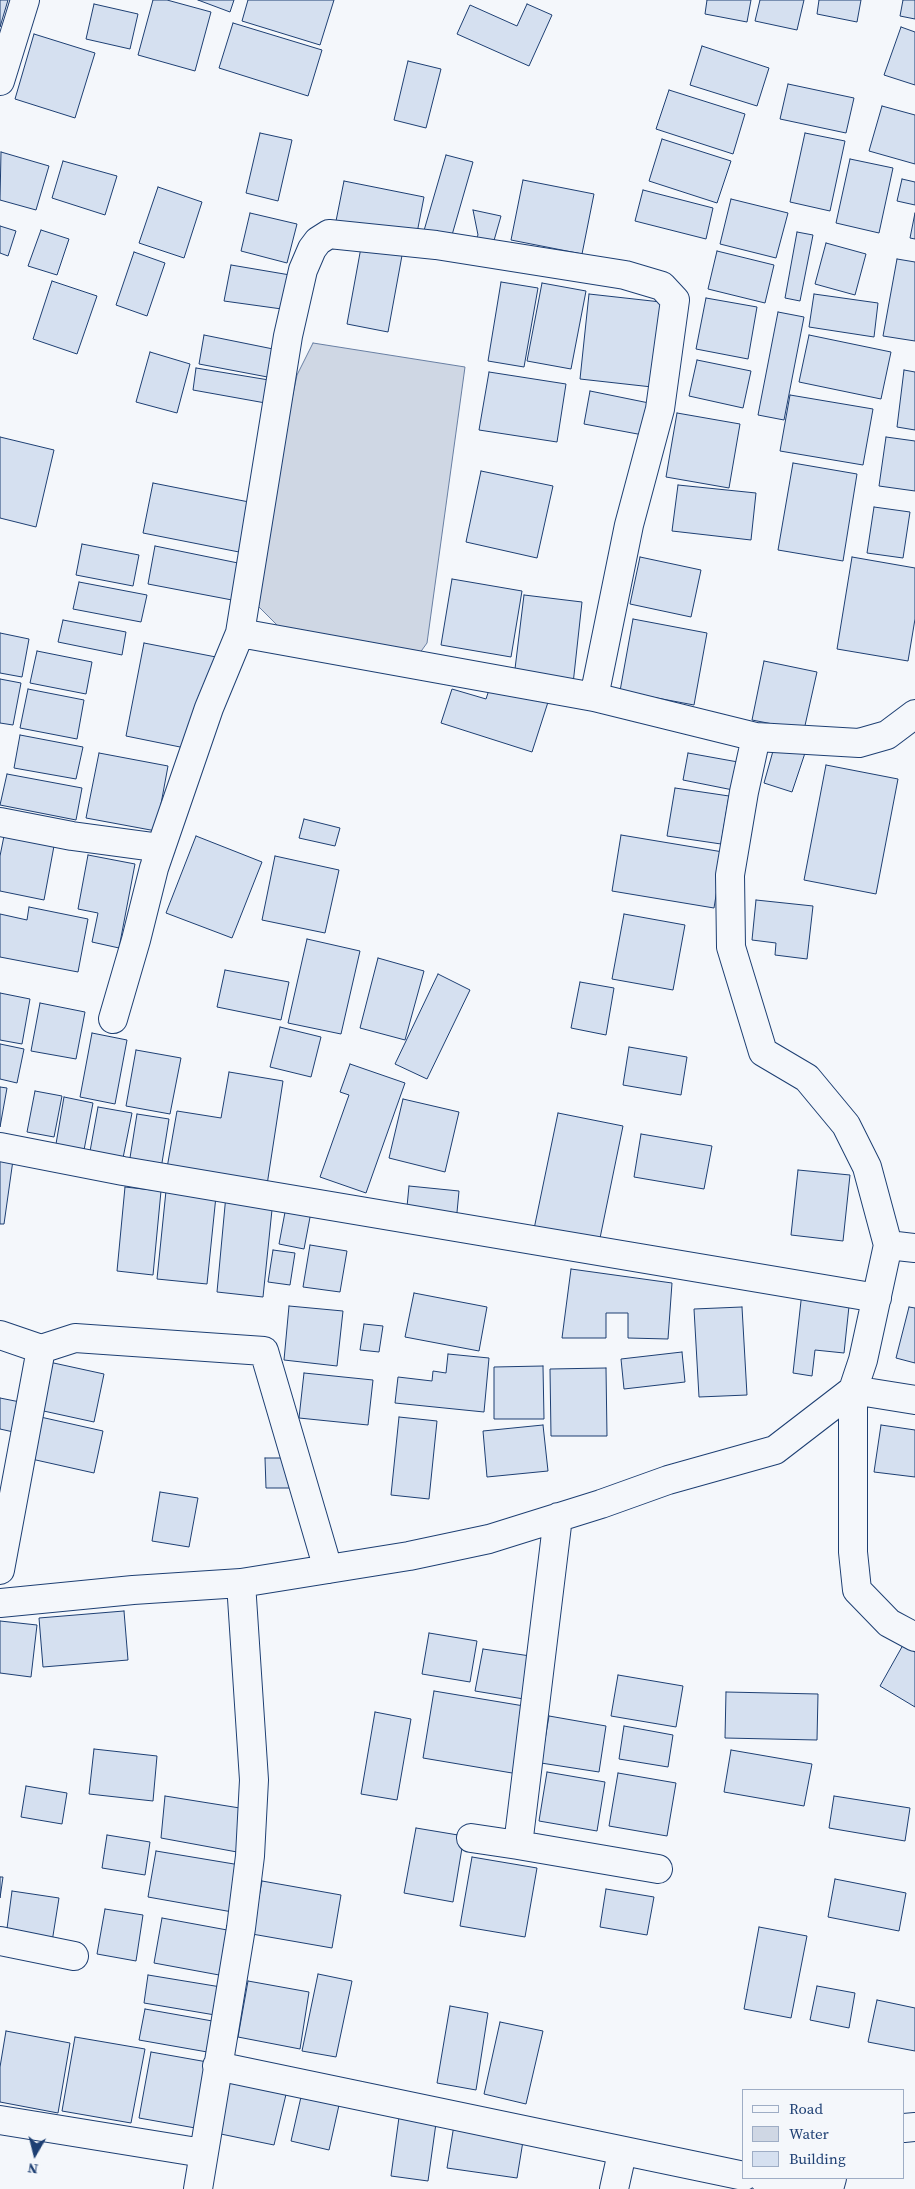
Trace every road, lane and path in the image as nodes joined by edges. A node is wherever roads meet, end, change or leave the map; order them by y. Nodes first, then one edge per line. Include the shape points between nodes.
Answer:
1 (25, 0) edge
2 (0, 82) edge
3 (240, 633) junction
4 (594, 697) junction
5 (915, 714) edge
6 (756, 737) junction
7 (0, 822) edge
8 (161, 848) junction
9 (113, 1019) dead end
10 (0, 1147) edge
11 (888, 1244) junction
12 (915, 1248) edge
13 (877, 1298) junction
14 (0, 1335) edge
15 (41, 1349) junction
16 (854, 1390) junction
17 (915, 1400) edge
18 (558, 1517) junction
19 (328, 1569) junction
20 (0, 1570) edge
21 (241, 1583) junction
22 (0, 1603) edge
23 (915, 1637) edge
24 (471, 1838) dead end
25 (518, 1846) junction
26 (658, 1869) dead end
27 (0, 1942) edge
28 (74, 1956) dead end
29 (217, 2066) junction
30 (0, 2120) edge
31 (622, 2152) junction
32 (203, 2153) junction
33 (742, 2176) edge
34 (777, 2179) edge
35 (808, 2179) edge
36 (198, 2189) edge
37 (614, 2189) edge

1 - 2 street
3 - 4 street
3 - 4 street via 288,336 304,270 318,241 329,234 436,245 625,275 662,286 676,300 660,409 629,525
3 - 8 street via 209,708
4 - 6 street
5 - 6 street via 886,736 859,743
6 - 11 street via 730,875 731,947 763,1052 807,1078 846,1125 868,1168
7 - 8 street
8 - 9 street
10 - 13 street via 123,1171
11 - 12 street
11 - 13 street
13 - 16 street
14 - 15 street
15 - 19 street via 74,1338 264,1351
15 - 20 street
16 - 17 street
16 - 18 street via 775,1450 668,1480
16 - 23 street via 857,1590 889,1622
18 - 19 street via 489,1539
18 - 25 street
19 - 21 street
21 - 22 street
21 - 29 street via 254,1780 241,1928
24 - 25 street
25 - 26 street
27 - 28 street
29 - 31 street
29 - 32 street
30 - 32 street
31 - 33 street
31 - 37 street
32 - 36 street
34 - 35 street

